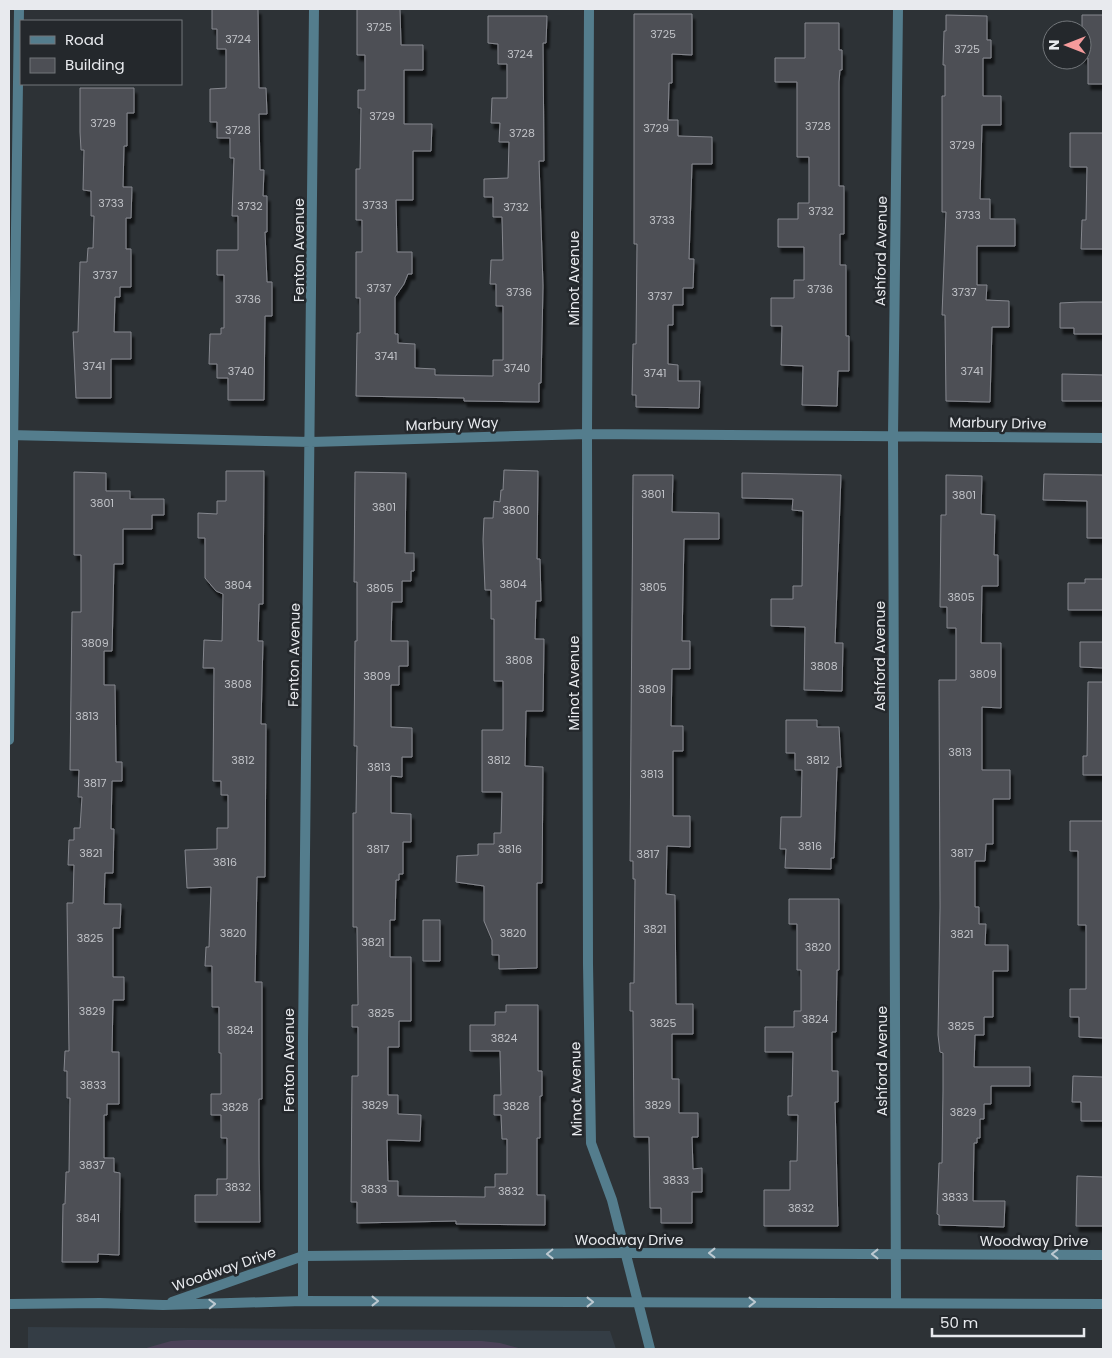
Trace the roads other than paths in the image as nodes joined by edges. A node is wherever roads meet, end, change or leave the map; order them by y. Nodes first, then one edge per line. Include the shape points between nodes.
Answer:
1 (19, 9) edge
2 (314, 9) edge
3 (589, 9) edge
4 (898, 9) edge
5 (587, 434) junction
6 (11, 435) edge
7 (893, 436) junction
8 (1103, 438) edge
9 (311, 442) junction
10 (9, 740) edge
11 (626, 1253) junction
12 (896, 1254) junction
13 (1103, 1254) edge
14 (303, 1256) junction
15 (303, 1301) junction
16 (639, 1302) junction
17 (896, 1303) junction
18 (9, 1304) edge
19 (1103, 1304) edge
20 (163, 1305) junction
21 (650, 1349) edge

1 - 6 street
2 - 9 street, Fenton Avenue
3 - 5 street, Minot Avenue
4 - 7 street, Ashford Avenue
5 - 7 street, Marbury Way
5 - 9 street, Marbury Way
5 - 11 street, Minot Avenue via 591,1143 612,1200
6 - 9 street, Marbury Way
6 - 10 street
7 - 8 street, Marbury Drive
7 - 12 street, Ashford Avenue
9 - 14 street, Fenton Avenue
12 -> 11 street, Woodway Drive
11 -> 14 street, Woodway Drive
11 - 16 street, Minot Avenue
13 -> 12 street, Woodway Drive
12 - 17 street, Ashford Avenue
14 - 15 street, Fenton Avenue
14 - 20 street, Woodway Drive
15 -> 16 street, Woodway Drive
20 -> 15 street, Woodway Drive
16 -> 17 street, Woodway Drive
16 - 21 street, Minot Avenue
17 - 19 street, Woodway Drive
18 - 20 street, Woodway Drive

